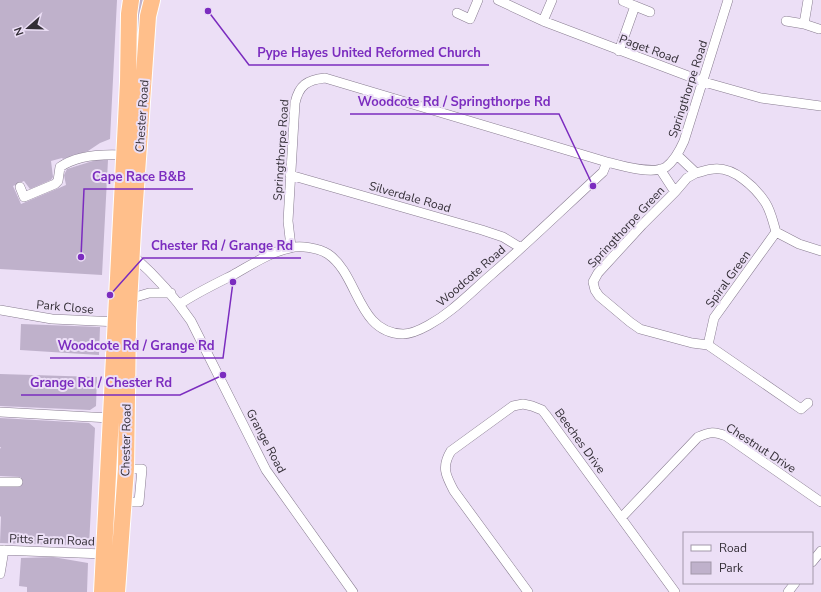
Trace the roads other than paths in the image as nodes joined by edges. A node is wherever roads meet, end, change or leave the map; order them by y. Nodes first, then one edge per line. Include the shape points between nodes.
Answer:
1 (131, 0) edge
2 (152, 0) edge
3 (478, 0) edge
4 (498, 0) edge
5 (552, 0) edge
6 (728, 0) edge
7 (808, 0) edge
8 (623, 1) edge
9 (635, 6) junction
10 (650, 12) dead end
11 (456, 14) dead end
12 (543, 20) junction
13 (786, 21) dead end
14 (804, 24) junction
15 (819, 29) dead end
16 (618, 51) junction
17 (128, 61) junction
18 (146, 62) junction
19 (704, 82) junction
20 (821, 106) edge
21 (123, 155) junction
22 (677, 155) junction
23 (607, 162) junction
24 (660, 170) junction
25 (696, 173) junction
26 (290, 176) junction
27 (20, 187) dead end
28 (675, 192) junction
29 (126, 230) junction
30 (776, 232) junction
31 (291, 247) junction
32 (521, 248) junction
33 (821, 251) edge
34 (132, 255) junction
35 (171, 294) junction
36 (129, 299) junction
37 (180, 304) junction
38 (0, 310) edge
39 (122, 323) junction
40 (708, 345) junction
41 (808, 402) dead end
42 (0, 412) edge
43 (110, 418) junction
44 (0, 482) edge
45 (18, 482) dead end
46 (821, 502) edge
47 (621, 518) junction
48 (2, 550) edge
49 (821, 551) edge
50 (104, 554) junction
51 (813, 561) edge
52 (0, 574) edge
53 (794, 584) edge
54 (102, 592) edge
55 (117, 592) edge
56 (353, 592) edge
57 (528, 592) edge
58 (675, 592) edge
59 (788, 592) edge

1 - 17 highway, Chester Road
2 - 18 highway, Chester Road via 148,16
3 - 11 street via 470,19
4 - 12 street, Paget Road
5 - 12 street
6 - 19 street, Springthorpe Road
7 - 14 street
8 - 9 street
9 - 10 street
9 - 16 street
12 - 16 street, Paget Road
13 - 14 street
14 - 15 street
16 - 19 street, Paget Road
17 - 18 highway
17 - 21 highway, Chester Road
18 - 29 highway, Chester Road
19 - 20 street, Paget Road via 761,98
19 - 22 street, Springthorpe Road via 684,142
21 - 27 street via 89,156 64,164 60,167 58,181 55,184 24,197
21 - 29 highway, Chester Road
22 - 24 street, Springthorpe Road
22 - 25 street
23 - 24 street, Springthorpe Road via 641,170
23 - 26 street, Springthorpe Road via 325,78 306,83 297,94
23 - 32 street, Woodcote Road via 603,172
24 - 28 street, Springthorpe Green
25 - 28 street, Springthorpe Green via 687,178
25 - 30 street via 725,170 750,184 766,203
26 - 31 street, Springthorpe Road via 288,221
26 - 32 street, Silverdale Road via 482,230 503,237
28 - 40 street, Springthorpe Green via 619,249 593,282 599,296 640,329
29 - 34 highway, Chester Road
29 - 39 highway, Chester Road
30 - 33 street via 799,244
30 - 40 street, Spiral Green via 714,318
31 - 32 street, Woodcote Road via 310,248 327,253 346,275 370,318 380,328 404,334 429,325 451,311
31 - 37 street, Woodcote Road via 263,259
34 - 35 street, Grange Road
34 - 36 highway, Chester Road
35 - 36 street via 149,293
35 - 37 street, Grange Road
36 - 39 highway, Chester Road
37 - 56 street, Grange Road via 266,470
38 - 39 street, Park Close via 52,319
39 - 43 highway, Chester Road
39 - 55 highway, Chester Road via 126,469
40 - 41 street, Springthorpe Green via 801,409
42 - 43 street
43 - 50 highway, Chester Road
44 - 45 street
46 - 47 street, Chestnut Drive via 717,432 698,437
47 - 57 street, Beeches Drive via 546,415 542,410 532,406 513,406 451,451 446,459 446,465 447,477 454,491
47 - 58 street, Beeches Drive
48 - 50 street, Pitts Farm Road
48 - 52 street
49 - 51 street
50 - 54 highway, Chester Road
53 - 59 street

